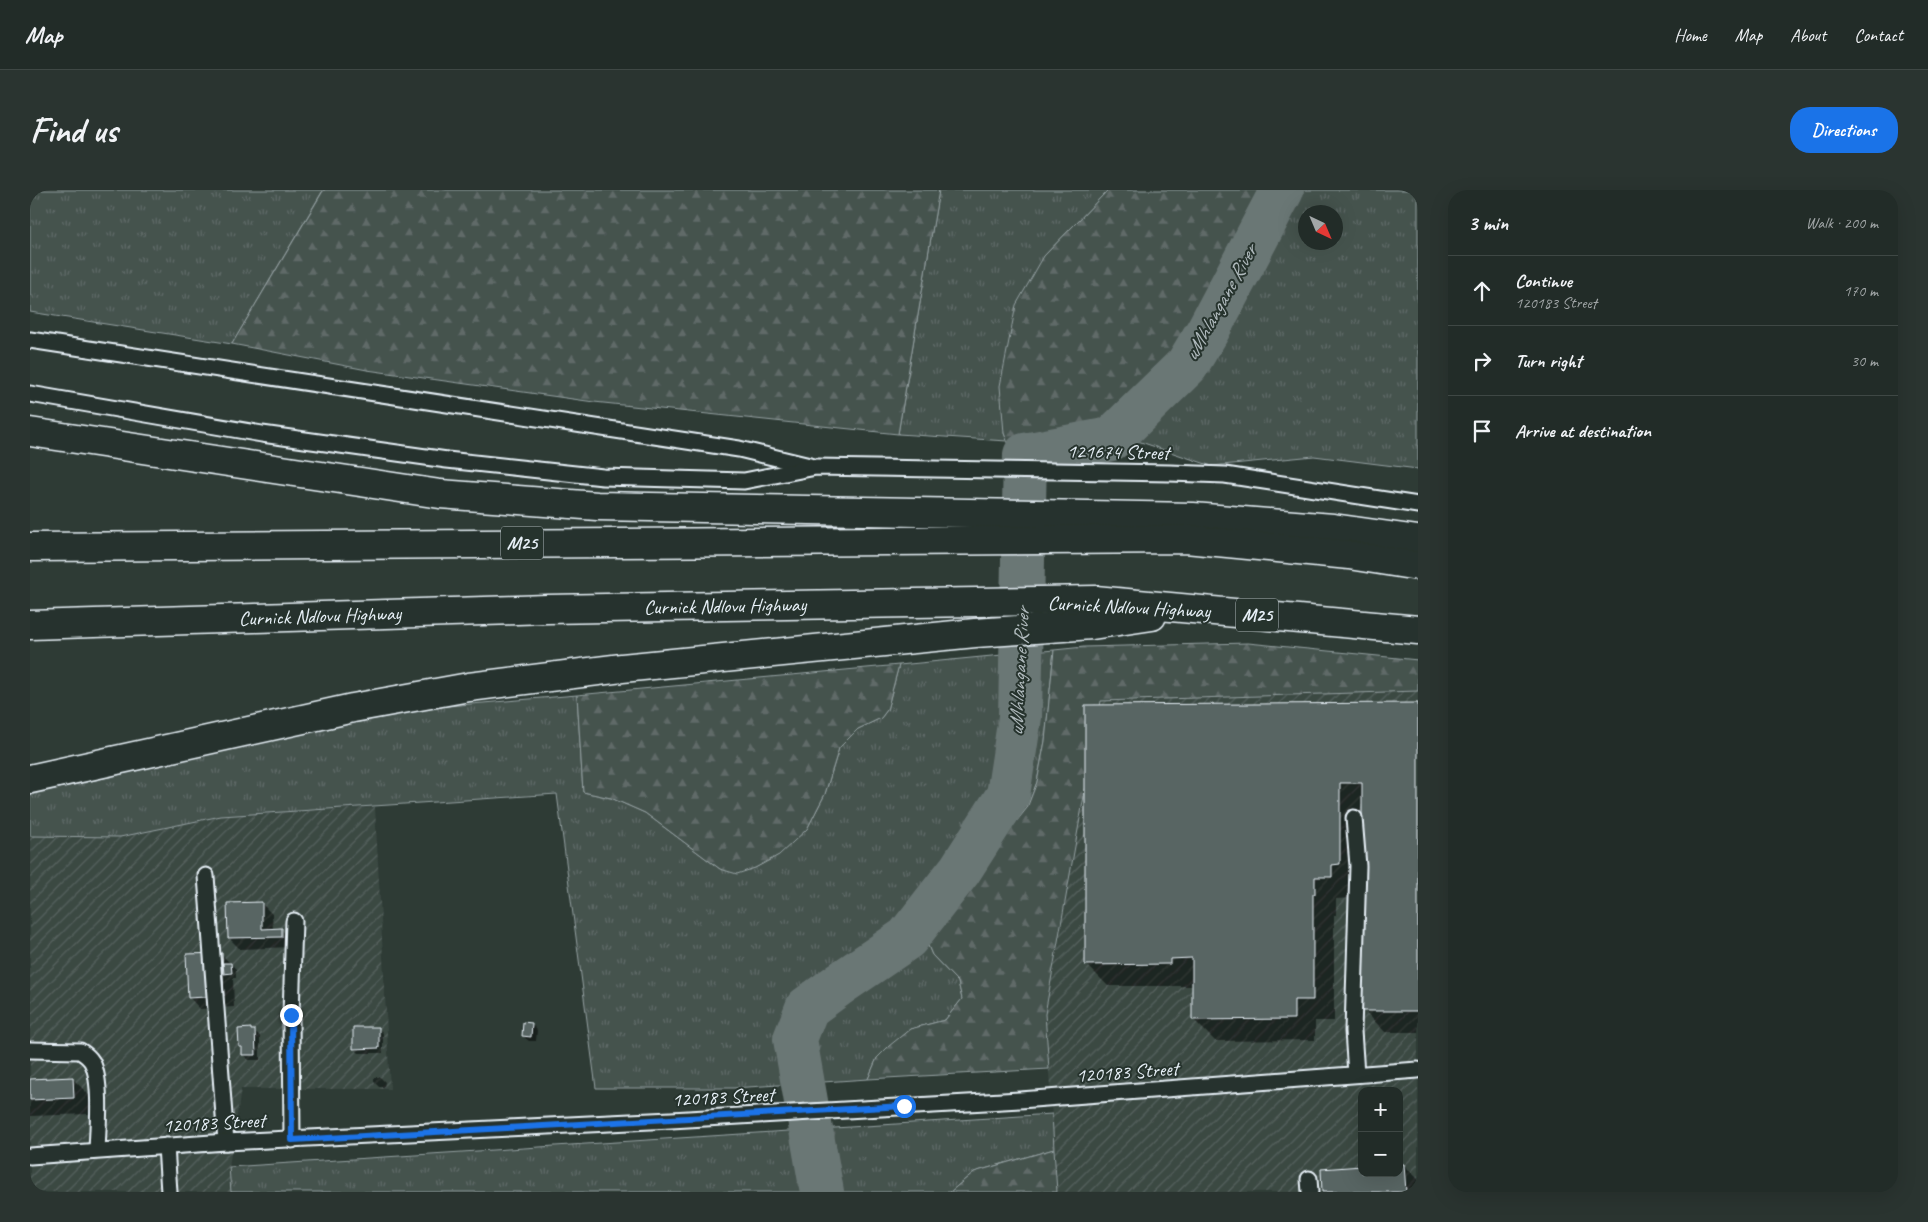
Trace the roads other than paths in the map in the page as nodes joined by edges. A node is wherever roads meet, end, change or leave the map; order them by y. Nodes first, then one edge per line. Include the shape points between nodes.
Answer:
1 (30, 340) edge
2 (30, 394) edge
3 (30, 432) edge
4 (816, 467) junction
5 (1418, 505) edge
6 (1016, 527) junction
7 (1189, 528) junction
8 (1418, 540) edge
9 (30, 547) edge
10 (1418, 566) edge
11 (1094, 613) junction
12 (30, 625) edge
13 (1418, 630) edge
14 (30, 779) edge
15 (1354, 818) dead end
16 (206, 876) dead end
17 (294, 921) dead end
18 (30, 1050) edge
19 (1418, 1070) edge
20 (1356, 1074) junction
21 (292, 1140) junction
22 (226, 1142) junction
23 (166, 1146) junction
24 (97, 1150) junction
25 (30, 1156) edge
26 (170, 1192) edge

1 - 4 lane via 729,448
2 - 4 lane via 262,434 447,460 603,477 744,481
3 - 6 main road via 440,494 597,506
4 - 5 lane, 121674 Street via 1225,475
6 - 7 main road, M25
6 - 9 main road, M25
7 - 8 main road via 1333,528
7 - 10 main road, M25
11 - 12 main road, Curnick Ndlovu Highway via 547,609
11 - 13 main road, Curnick Ndlovu Highway / M25 via 1193,610
11 - 14 main road via 975,633 622,668 469,687 353,708
15 - 20 lane via 1358,866 1353,1032
16 - 22 lane
17 - 21 lane
18 - 24 lane via 80,1051 92,1062 97,1086
19 - 20 lane, 120183 Street
20 - 21 lane, 120183 Street via 1020,1100
21 - 22 lane, 120183 Street
22 - 23 lane, 120183 Street
23 - 24 lane, 120183 Street
23 - 26 lane
24 - 25 lane, 120183 Street

